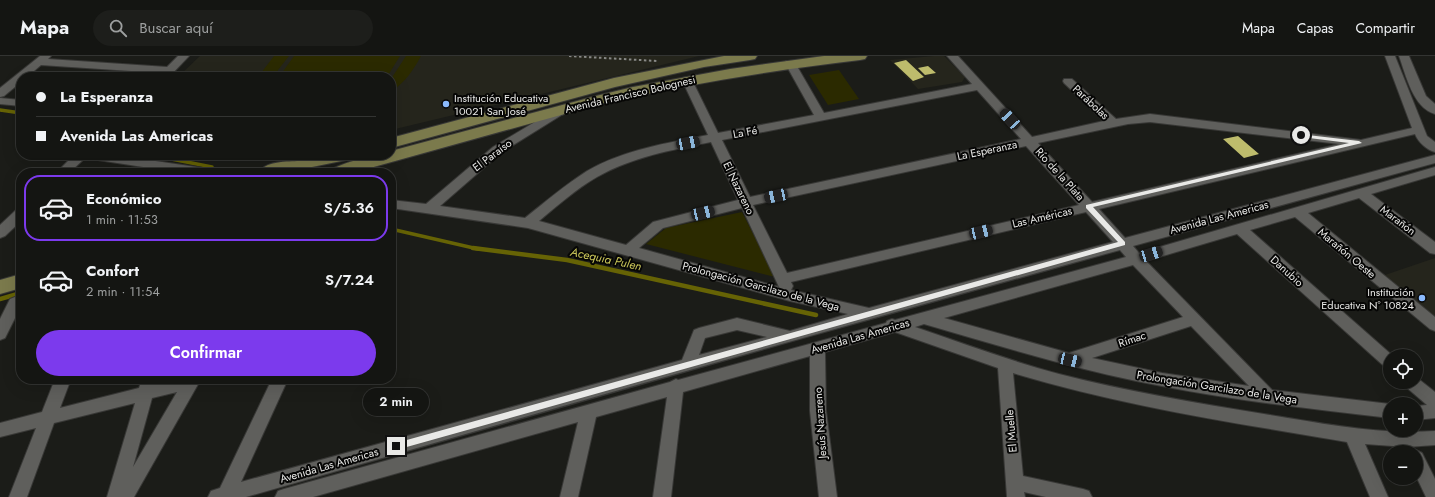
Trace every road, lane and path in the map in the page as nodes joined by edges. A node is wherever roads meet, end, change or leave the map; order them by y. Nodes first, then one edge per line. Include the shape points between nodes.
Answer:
1 (114, 56) edge
2 (184, 56) edge
3 (569, 56) edge
4 (750, 56) edge
5 (860, 56) edge
6 (952, 56) edge
7 (1390, 56) edge
8 (1404, 56) edge
9 (43, 59) edge
10 (660, 62) dead end
11 (790, 63) junction
12 (103, 66) junction
13 (27, 72) edge
14 (150, 72) edge
15 (168, 72) edge
16 (687, 80) junction
17 (16, 81) edge
18 (1068, 81) dead end
19 (980, 86) junction
20 (0, 94) edge
21 (0, 100) edge
22 (16, 102) edge
23 (564, 109) junction
24 (1410, 109) junction
25 (1435, 110) edge
26 (821, 117) junction
27 (1113, 123) junction
28 (1420, 134) junction
29 (715, 138) junction
30 (1029, 141) junction
31 (396, 142) edge
32 (1359, 143) junction
33 (1435, 148) edge
34 (396, 155) edge
35 (1435, 159) edge
36 (76, 160) edge
37 (111, 160) edge
38 (330, 160) edge
39 (378, 160) edge
40 (1415, 164) junction
41 (67, 168) edge
42 (149, 168) edge
43 (305, 168) edge
44 (350, 168) edge
45 (1435, 171) edge
46 (1360, 192) junction
47 (746, 202) junction
48 (396, 205) edge
49 (1089, 206) junction
50 (428, 210) junction
51 (1297, 211) junction
52 (16, 218) edge
53 (528, 223) junction
54 (1239, 228) junction
55 (0, 233) edge
56 (1123, 244) junction
57 (1435, 249) edge
58 (628, 251) junction
59 (1136, 259) junction
60 (16, 271) edge
61 (0, 276) edge
62 (782, 279) junction
63 (16, 282) edge
64 (0, 287) edge
65 (790, 295) junction
66 (16, 302) edge
67 (0, 306) edge
68 (16, 306) edge
69 (870, 313) junction
70 (923, 318) junction
71 (1194, 319) junction
72 (1435, 325) edge
73 (893, 326) junction
74 (0, 334) edge
75 (790, 337) junction
76 (817, 348) junction
77 (1383, 356) edge
78 (1070, 360) junction
79 (1005, 364) junction
80 (688, 365) junction
81 (61, 384) edge
82 (166, 384) edge
83 (190, 384) edge
84 (278, 384) edge
85 (148, 386) edge
86 (676, 386) junction
87 (1420, 389) edge
88 (1268, 396) junction
89 (1435, 402) edge
90 (1383, 410) edge
91 (588, 411) junction
92 (1435, 411) edge
93 (1423, 412) edge
94 (48, 418) junction
95 (0, 430) edge
96 (1353, 436) junction
97 (1435, 438) edge
98 (1404, 445) edge
99 (1413, 445) edge
100 (1423, 472) edge
101 (1015, 489) edge
102 (222, 496) edge
103 (18, 497) edge
104 (116, 497) edge
105 (125, 497) edge
106 (284, 497) edge
107 (569, 497) edge
108 (662, 497) edge
109 (828, 497) edge
110 (1082, 497) edge
111 (1379, 497) edge
112 (1435, 497) edge

1 - 12 street
2 - 15 street
3 - 10 path
4 - 31 main road, Avenida Francisco Bolognesi via 677,68 620,81
5 - 11 main road, Avenida Francisco Bolognesi
6 - 19 street, Río de la Plata
7 - 24 street
8 - 25 street via 1421,98
9 - 12 street
9 - 13 street
11 - 16 main road, Avenida Francisco Bolognesi
11 - 26 street
12 - 14 street
16 - 23 main road, Avenida Francisco Bolognesi
16 - 29 street, El Nazareno
17 - 20 street
18 - 27 street, Parábolas
19 - 26 street, La Fé
19 - 30 street, Río de la Plata
21 - 22 street
23 - 34 main road, Avenida Francisco Bolognesi
23 - 50 street, El Paraíso via 508,142 460,180
24 - 25 street via 1418,106
24 - 28 street
26 - 29 street, La Fé
27 - 30 street, La Esperanza
27 - 32 street, La Esperanza via 1150,118
28 - 32 street, Las Américas
28 - 33 street
28 - 40 street via 1422,148
29 - 47 street, El Nazareno
29 - 53 street, La Fé via 661,148 593,174
30 - 47 street, La Esperanza
30 - 49 street, Río de la Plata
32 - 49 street, Las Américas
35 - 40 street, Avenida Las Americas
36 - 41 street
37 - 42 street
38 - 43 main road
39 - 44 main road, Avenida Francisco Bolognesi
40 - 56 street, Avenida Las Americas
45 - 46 street, Avenida Las Americas
46 - 51 street, Avenida Las Americas
46 - 57 street, Marañón
47 - 58 street, La Esperanza via 658,225
47 - 62 street, El Nazareno
48 - 50 street, Prolongación Garcilazo de la Vega
49 - 56 street, Río de la Plata
49 - 62 street, Las Américas
50 - 53 street, Prolongación Garcilazo de la Vega
51 - 54 street, Avenida Las Americas
51 - 72 street, Marañón Oeste
52 - 55 street
53 - 58 street, Prolongación Garcilazo de la Vega
54 - 59 street, Avenida Las Americas
54 - 77 street, Danubio
56 - 59 street, Río de la Plata
56 - 69 street, Avenida Las Americas
58 - 65 street, Prolongación Garcilazo de la Vega
59 - 70 street, Avenida Las Americas
59 - 71 street, Río de la Plata
60 - 61 main road
62 - 65 street, El Nazareno
63 - 64 main road
65 - 69 street, Prolongación Garcilazo de la Vega
66 - 67 street
68 - 74 street
69 - 70 street, Prolongación Garcilazo de la Vega
69 - 73 street
69 - 75 street, Avenida Las Americas
70 - 73 street, Avenida Las Americas
70 - 78 street, Prolongación Garcilazo de la Vega
71 - 78 street, Rímac
71 - 88 street, Río de la Plata
73 - 76 street, Avenida Las Americas
73 - 79 street
75 - 80 street, Avenida Las Americas
75 - 80 street via 737,324 699,334
76 - 86 street, Avenida Las Americas
76 - 109 street, Jesús Nazareno via 818,411
78 - 88 street, Prolongación Garcilazo de la Vega via 1162,380
79 - 96 street via 1058,380 1168,405
79 - 101 street, El Muelle
80 - 102 street, Avenida Las Americas
81 - 94 street
82 - 85 street
83 - 105 street
84 - 102 street
85 - 94 street
85 - 104 street
86 - 91 street, Avenida Las Americas
86 - 108 street
87 - 89 street
88 - 90 street, Prolongación Garcilazo de la Vega
91 - 106 street, Avenida Las Americas
91 - 107 street
92 - 93 street
94 - 95 street
94 - 103 street
96 - 98 street
96 - 111 street
97 - 99 street
100 - 112 street
101 - 110 street

